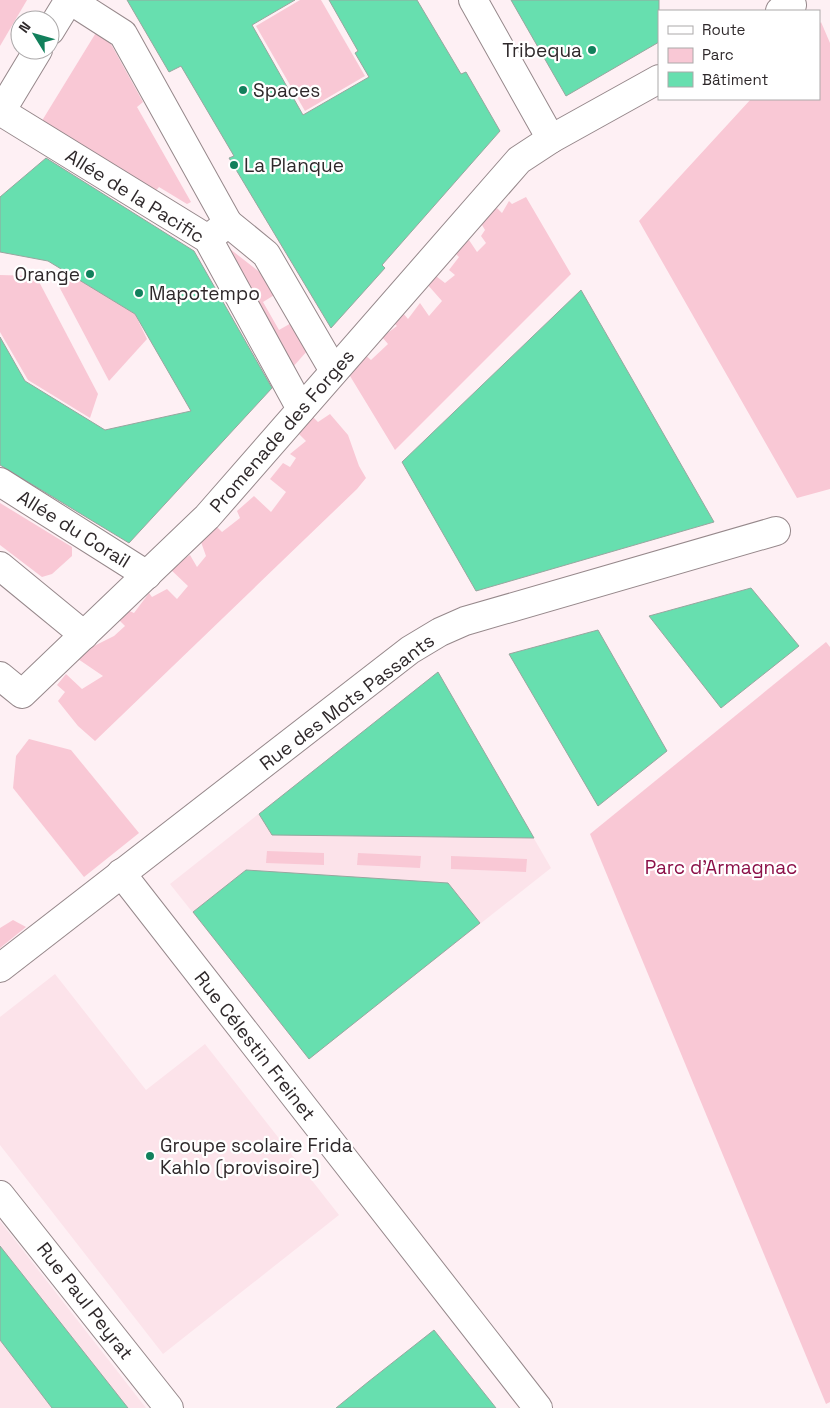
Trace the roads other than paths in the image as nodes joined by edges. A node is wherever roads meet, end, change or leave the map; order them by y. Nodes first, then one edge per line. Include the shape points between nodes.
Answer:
1 (70, 0) edge
2 (473, 0) edge
3 (60, 16) edge
4 (32, 60) edge
5 (658, 80) edge
6 (0, 112) edge
7 (551, 139) junction
8 (218, 231) junction
9 (334, 371) junction
10 (301, 409) junction
11 (0, 482) edge
12 (776, 531) dead end
13 (0, 566) edge
14 (147, 575) junction
15 (84, 635) junction
16 (0, 676) edge
17 (121, 873) junction
18 (0, 968) edge
19 (0, 1195) edge
20 (169, 1408) edge
21 (538, 1408) edge

1 - 3 street
1 - 8 street via 123,34
2 - 7 street
4 - 6 street
5 - 7 street, Promenade des Forges
6 - 8 street, Allée de la Pacific
7 - 9 street, Promenade des Forges via 519,160
8 - 9 street via 266,254
8 - 10 street, Allée de la Pacific
9 - 10 street, Promenade des Forges
10 - 14 street, Promenade des Forges via 207,517
11 - 14 street, Allée du Corail
12 - 17 street, Rue des Mots Passants via 465,621 440,632 410,650
13 - 15 street
14 - 15 street, Promenade des Forges
15 - 16 street, Promenade des Forges via 22,694
17 - 18 street, Rue des Mots Passants
17 - 21 street, Rue Célestin Freinet
19 - 20 street, Rue Paul Peyrat

